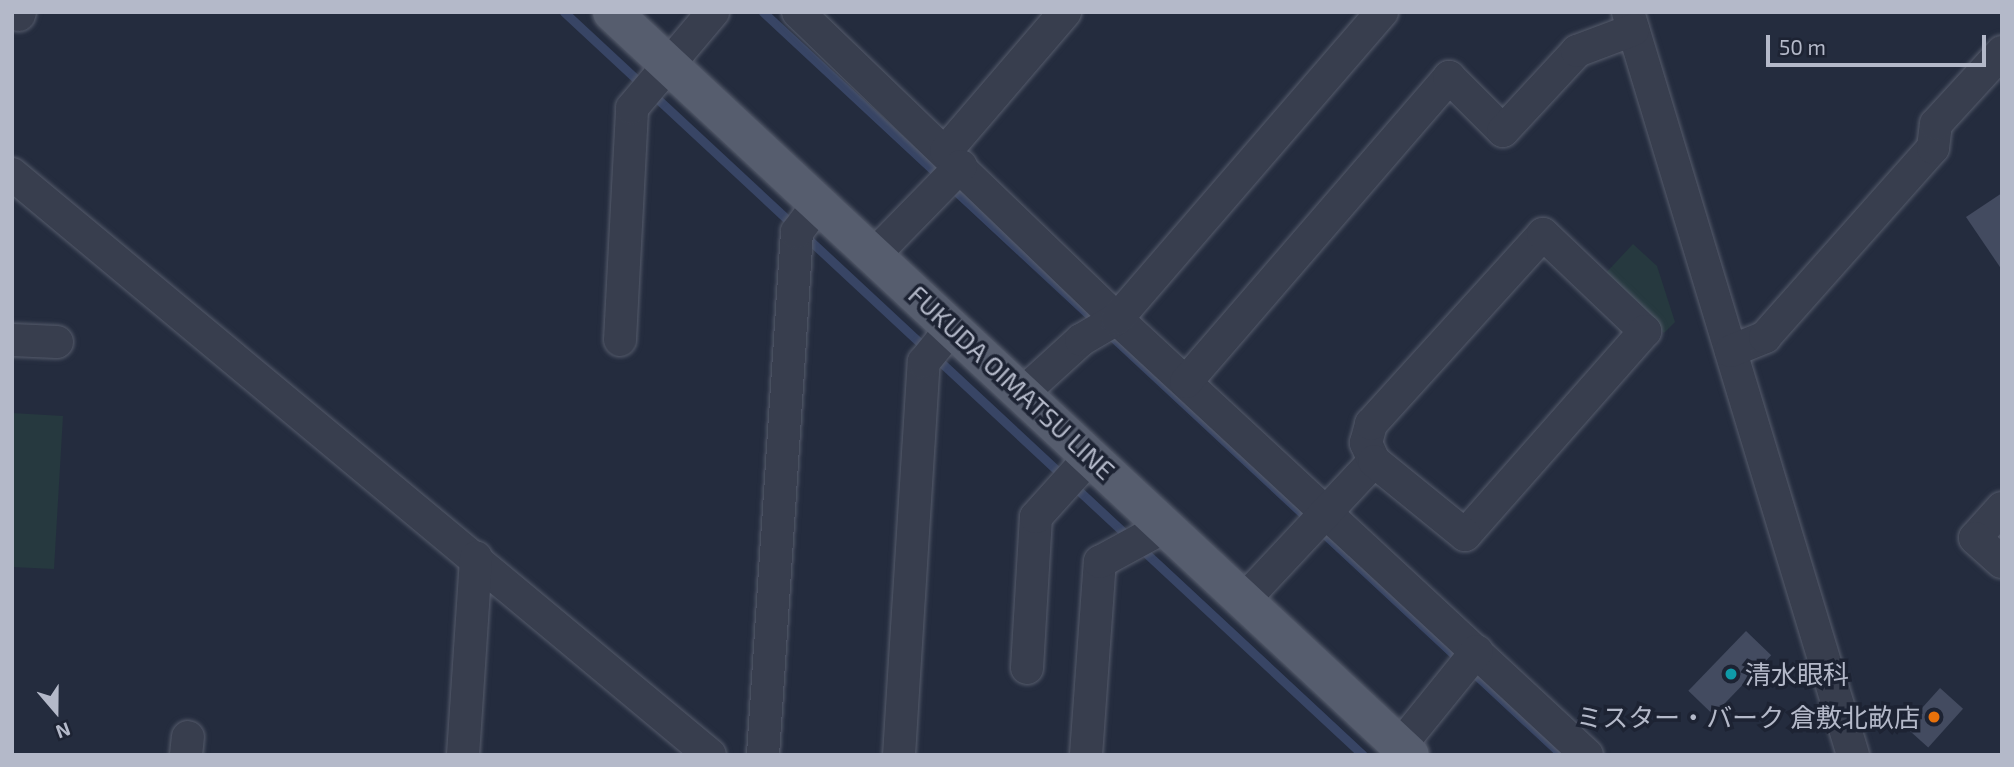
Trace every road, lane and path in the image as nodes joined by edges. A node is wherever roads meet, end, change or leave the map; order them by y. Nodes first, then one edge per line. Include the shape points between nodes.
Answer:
1 (612, 12) edge
2 (713, 12) edge
3 (1065, 12) edge
4 (1382, 12) edge
5 (809, 16) edge
6 (1631, 21) edge
7 (2002, 52) edge
8 (654, 83) junction
9 (950, 169) junction
10 (12, 174) edge
11 (806, 219) junction
12 (875, 254) junction
13 (1106, 325) junction
14 (12, 340) edge
15 (620, 340) dead end
16 (57, 342) dead end
17 (939, 343) junction
18 (1731, 351) junction
19 (1186, 382) junction
20 (1024, 392) junction
21 (1374, 461) junction
22 (1075, 474) junction
23 (2002, 508) edge
24 (1318, 521) junction
25 (1144, 537) junction
26 (2002, 562) edge
27 (476, 568) junction
28 (1244, 600) junction
29 (1468, 661) junction
30 (1027, 668) dead end
31 (1405, 750) edge
32 (463, 755) edge
33 (710, 755) edge
34 (762, 755) edge
35 (899, 755) edge
36 (1086, 755) edge
37 (1587, 755) edge
38 (1853, 755) edge

1 - 8 main road, FUKUDA OIMATSU LINE
2 - 8 street
3 - 9 street
4 - 13 street
5 - 9 street
6 - 18 street
6 - 19 street via 1577,51 1503,131 1449,77
7 - 18 street via 1936,124 1933,148 1765,337
8 - 11 main road, FUKUDA OIMATSU LINE
8 - 15 street via 632,108
9 - 12 street
9 - 13 street
10 - 27 street
11 - 12 main road, FUKUDA OIMATSU LINE
11 - 34 street
12 - 17 main road, FUKUDA OIMATSU LINE
13 - 19 street
13 - 20 street
14 - 16 street
17 - 20 main road, FUKUDA OIMATSU LINE
17 - 35 street
18 - 38 street
19 - 24 street
20 - 22 main road, FUKUDA OIMATSU LINE
21 - 21 street via 1366,443 1371,424 1543,234 1645,331 1465,535
21 - 24 street
22 - 25 main road, FUKUDA OIMATSU LINE
22 - 30 street via 1036,517
23 - 26 street via 1975,538
24 - 28 street
24 - 29 street
25 - 28 main road, FUKUDA OIMATSU LINE
25 - 36 street via 1100,562
27 - 32 street
27 - 33 street
28 - 31 main road, FUKUDA OIMATSU LINE
29 - 31 street
29 - 37 street

